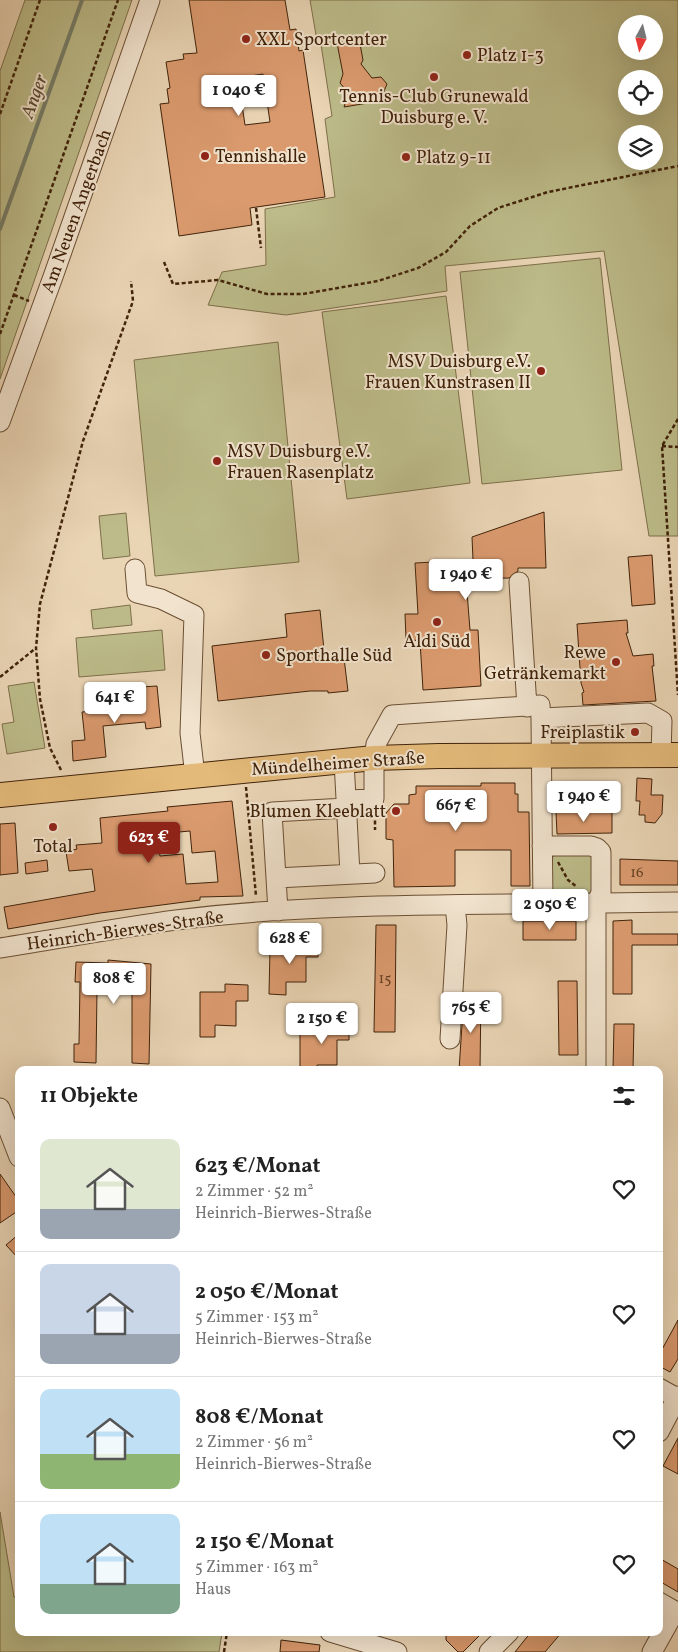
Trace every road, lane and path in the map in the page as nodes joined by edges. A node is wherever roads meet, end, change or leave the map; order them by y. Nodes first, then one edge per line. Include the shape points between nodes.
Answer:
1 (40, 0) edge
2 (118, 0) edge
3 (150, 0) edge
4 (0, 114) edge
5 (678, 166) edge
6 (256, 208) dead end
7 (261, 248) dead end
8 (164, 262) dead end
9 (131, 281) dead end
10 (0, 334) edge
11 (678, 420) edge
12 (0, 422) edge
13 (662, 446) junction
14 (678, 446) edge
15 (135, 569) dead end
16 (519, 582) dead end
17 (36, 648) junction
18 (0, 677) edge
19 (678, 695) edge
20 (534, 712) junction
21 (540, 755) junction
22 (670, 755) edge
23 (374, 758) junction
24 (344, 761) junction
25 (245, 770) junction
26 (195, 776) junction
27 (65, 788) junction
28 (0, 795) edge
29 (346, 804) junction
30 (546, 846) junction
31 (375, 873) dead end
32 (350, 874) junction
33 (276, 878) junction
34 (678, 902) edge
35 (596, 903) junction
36 (530, 904) junction
37 (455, 905) junction
38 (278, 911) junction
39 (257, 913) junction
40 (0, 948) edge
41 (450, 1039) dead end
42 (596, 1066) edge
43 (0, 1108) edge
44 (15, 1147) edge
45 (663, 1390) edge
46 (678, 1397) edge
47 (663, 1425) edge
48 (671, 1608) edge
49 (663, 1627) edge
50 (226, 1636) edge
51 (343, 1636) edge
52 (505, 1636) edge
53 (659, 1636) edge
54 (224, 1652) edge
55 (397, 1652) edge
56 (489, 1652) edge
57 (652, 1652) edge

1 - 4 path
2 - 10 path
3 - 12 street, Am Neuen Angerbach
5 - 8 path via 548,192 498,208 470,226 446,252 418,268 378,281 304,294 268,294 218,280 173,284
6 - 7 path
9 - 17 path via 133,301 83,441 40,604
11 - 13 path
13 - 14 path
13 - 19 path
15 - 26 street via 137,593 161,599 194,615 190,733
16 - 20 street
17 - 18 path
17 - 27 path via 44,725 50,748 64,776
20 - 21 street
20 - 22 street via 648,713 662,721
20 - 23 street via 392,715 376,744
21 - 22 main road, Mündelheimer Straße
21 - 23 main road, Mündelheimer Straße
21 - 30 street
23 - 24 main road, Mündelheimer Straße
23 - 29 street via 374,799
24 - 25 main road, Mündelheimer Straße
24 - 29 street
25 - 26 main road, Mündelheimer Straße
25 - 39 path
26 - 27 main road, Mündelheimer Straße
27 - 28 main road, Mündelheimer Straße
29 - 32 street
29 - 33 street via 272,812
30 - 35 path via 568,880
30 - 35 street via 597,848 600,852 601,893
30 - 36 street
31 - 32 street
32 - 33 street
33 - 38 street
34 - 35 street, Heinrich-Bierwes-Straße
35 - 36 street, Heinrich-Bierwes-Straße
35 - 42 street
36 - 37 street, Heinrich-Bierwes-Straße
37 - 38 street, Heinrich-Bierwes-Straße
37 - 41 street via 457,926
38 - 39 street, Heinrich-Bierwes-Straße
39 - 40 street, Heinrich-Bierwes-Straße via 176,920
43 - 44 street
45 - 46 street
46 - 47 street
48 - 49 street
50 - 54 path
51 - 55 street
52 - 56 street
53 - 57 street

